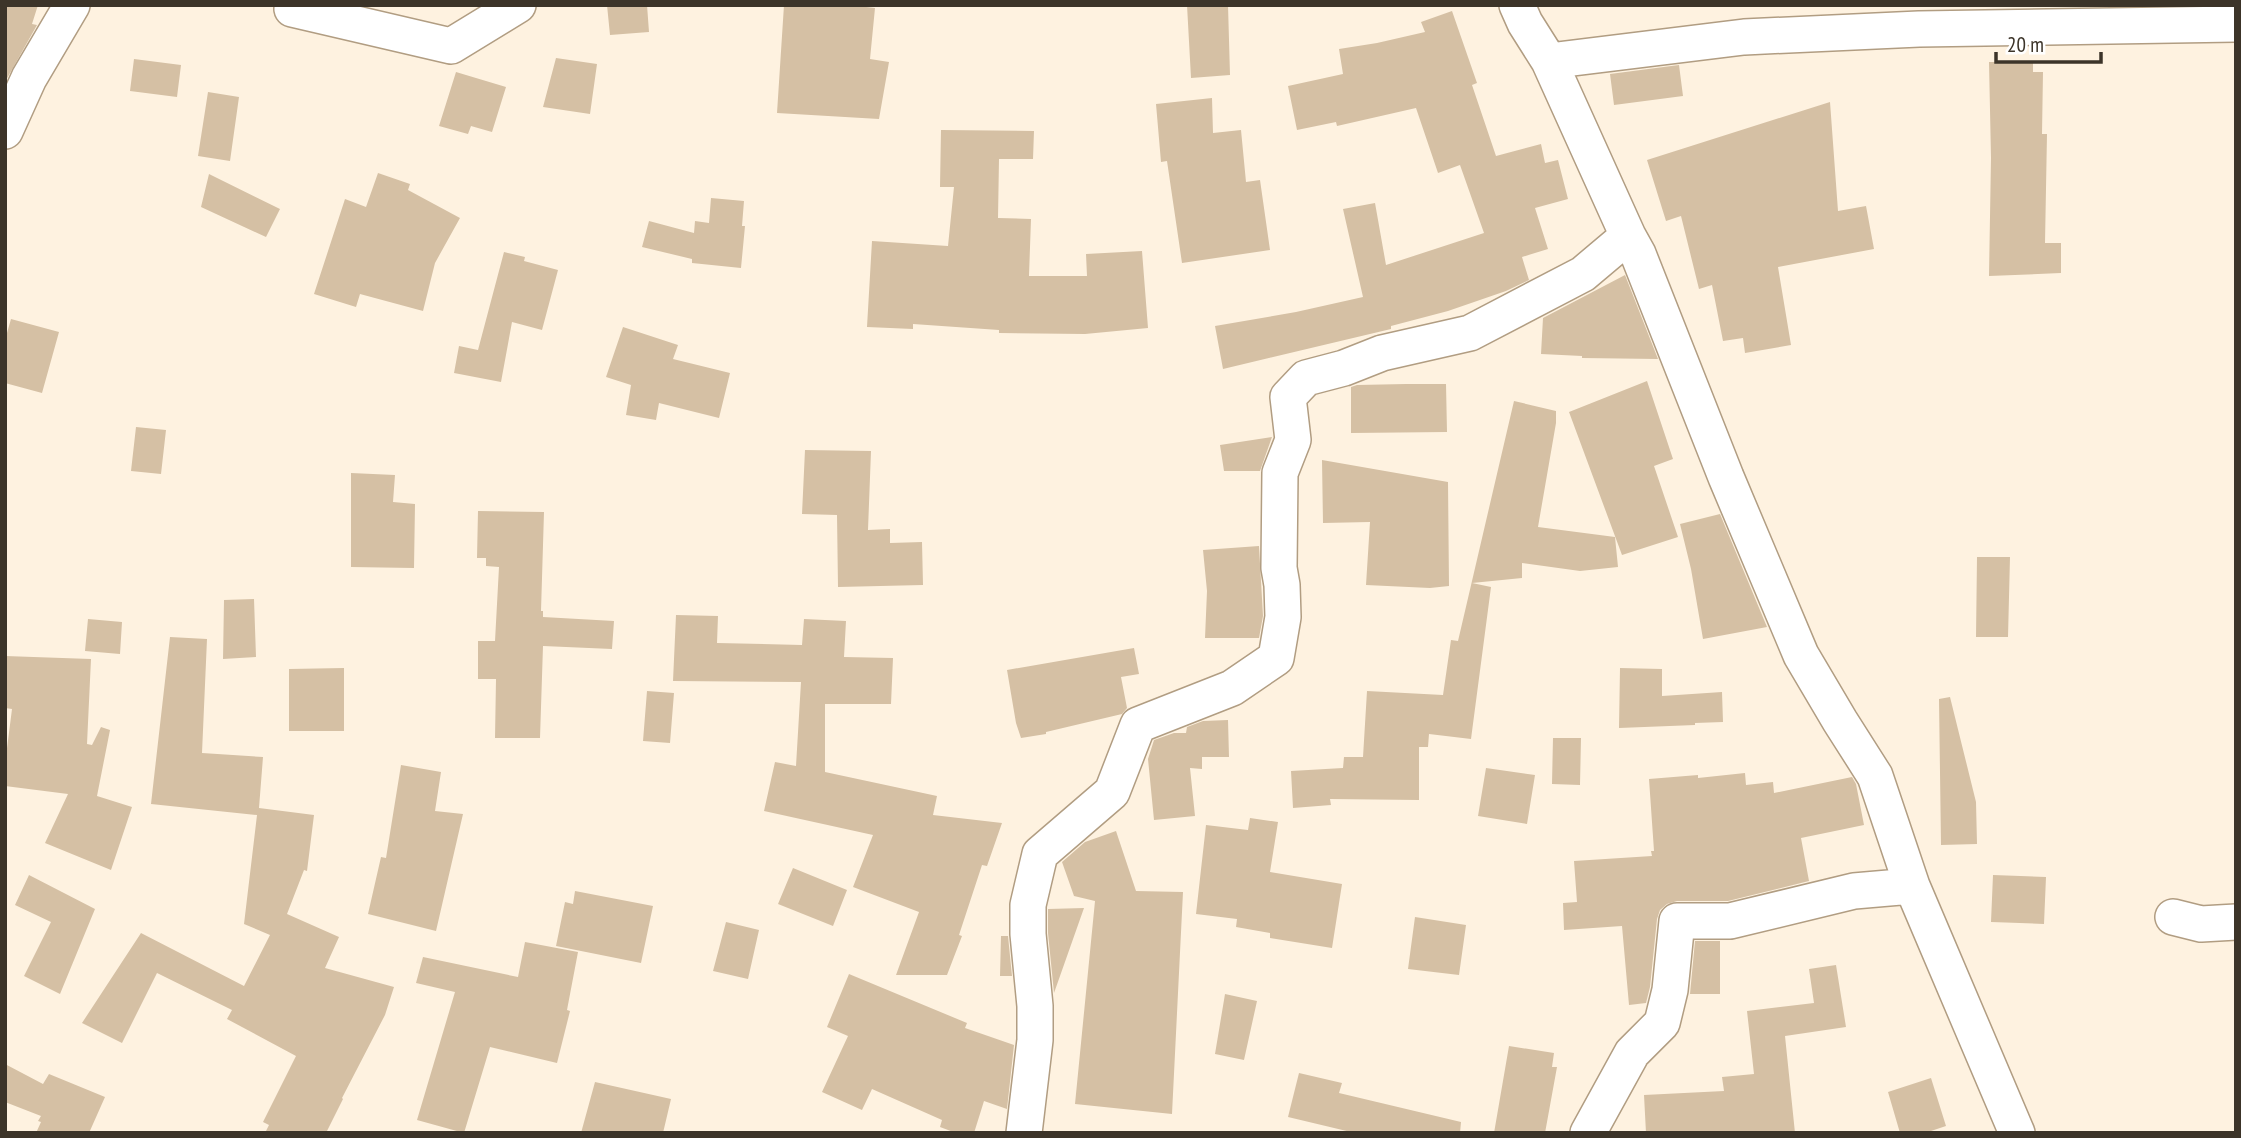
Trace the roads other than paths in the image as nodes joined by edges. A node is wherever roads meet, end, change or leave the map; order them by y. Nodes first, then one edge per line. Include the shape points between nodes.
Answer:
1 (72, 5) edge
2 (518, 5) edge
3 (1517, 5) edge
4 (292, 9) dead end
5 (2236, 24) edge
6 (1549, 61) junction
7 (5, 131) edge
8 (1628, 236) junction
9 (1912, 886) junction
10 (2173, 918) dead end
11 (2236, 922) edge
12 (1024, 1133) edge
13 (1588, 1133) edge
14 (2017, 1133) edge

1 - 7 street via 29,78
2 - 4 street via 451,46
3 - 6 street
5 - 6 street via 1744,37
6 - 8 street
8 - 9 street via 1801,655 1875,776
8 - 12 street via 1583,274 1470,333 1382,353 1306,378 1288,397 1293,440 1280,473 1283,617 1276,658 1232,688 1138,724 1112,792 1040,854 1028,905 1035,1040
9 - 13 street via 1854,891 1730,921 1677,921 1662,1023 1632,1054
9 - 14 street
10 - 11 street via 2201,924

